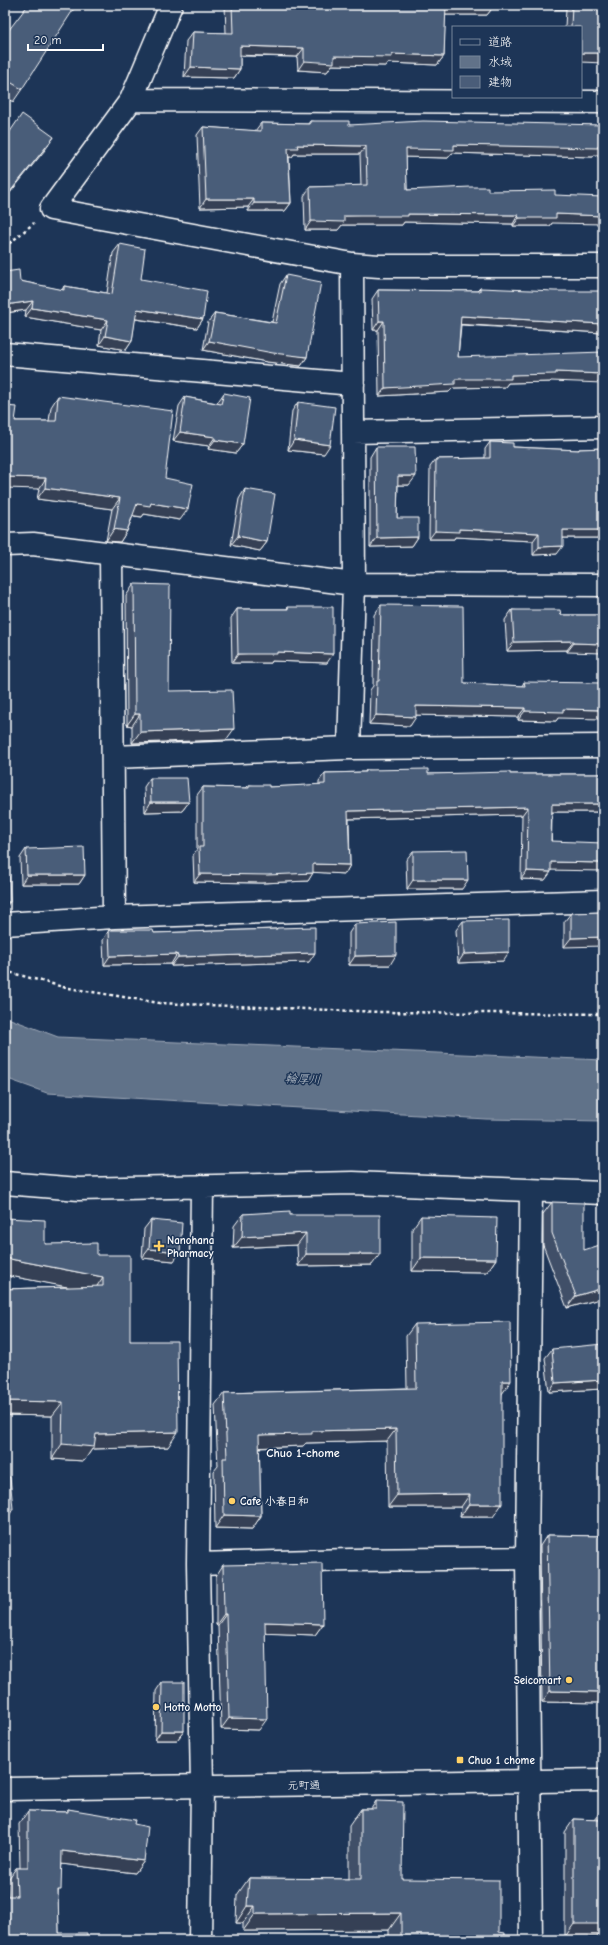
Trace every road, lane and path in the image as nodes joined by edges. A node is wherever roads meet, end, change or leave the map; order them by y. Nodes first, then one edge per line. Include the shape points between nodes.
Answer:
1 (171, 5) edge
2 (131, 100) junction
3 (603, 102) edge
4 (51, 209) junction
5 (5, 247) edge
6 (352, 264) junction
7 (603, 266) edge
8 (5, 354) edge
9 (353, 384) junction
10 (603, 427) edge
11 (353, 432) junction
12 (5, 545) edge
13 (111, 555) junction
14 (354, 584) junction
15 (603, 585) edge
16 (603, 746) edge
17 (349, 748) junction
18 (113, 757) junction
19 (603, 901) edge
20 (114, 917) junction
21 (5, 924) edge
22 (5, 971) edge
23 (603, 1014) edge
24 (5, 1183) edge
25 (202, 1186) junction
26 (531, 1191) junction
27 (603, 1193) edge
28 (527, 1558) junction
29 (198, 1564) junction
30 (603, 1780) edge
31 (531, 1781) junction
32 (202, 1786) junction
33 (5, 1789) edge
34 (200, 1940) edge
35 (531, 1940) edge

1 - 2 street
2 - 3 street
2 - 4 street
4 - 5 path
4 - 6 street
6 - 7 street
6 - 9 street
8 - 9 street
9 - 11 street
10 - 11 street
11 - 14 street
12 - 13 street via 33,544
13 - 14 street
13 - 18 street
14 - 15 street
14 - 17 street
16 - 17 street
17 - 18 street
18 - 20 street
19 - 20 street
20 - 21 street
22 - 23 path via 63,987 158,1003 380,1012
24 - 25 street via 78,1189
25 - 26 street via 353,1183
25 - 29 street
26 - 27 street
26 - 28 street
28 - 29 street
28 - 31 street
29 - 32 street
30 - 31 street, 元町通
31 - 32 street, 元町通
31 - 35 street
32 - 33 street, 元町通
32 - 34 street

